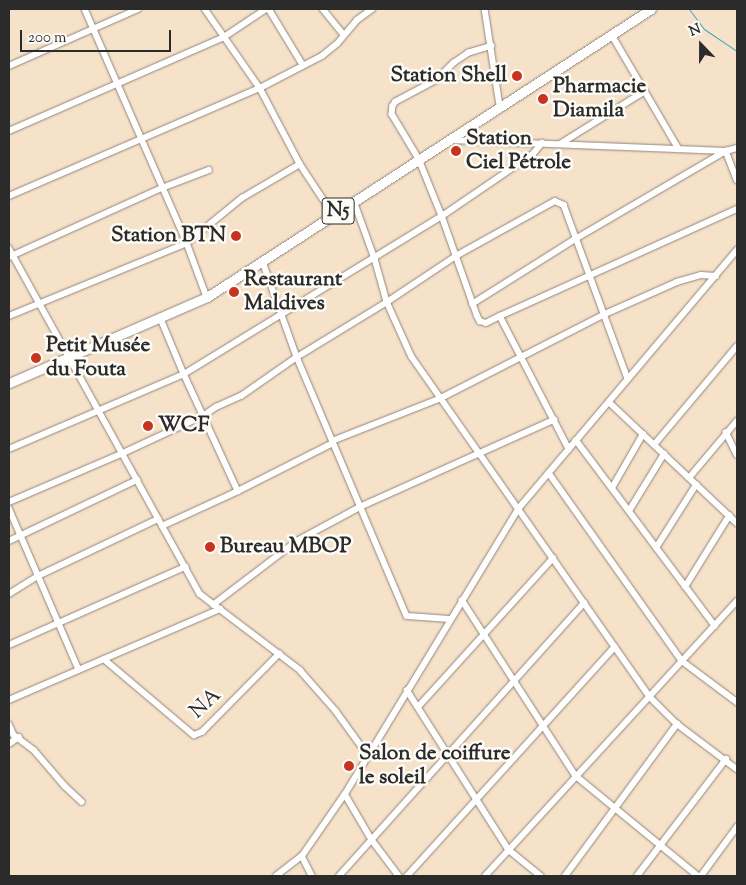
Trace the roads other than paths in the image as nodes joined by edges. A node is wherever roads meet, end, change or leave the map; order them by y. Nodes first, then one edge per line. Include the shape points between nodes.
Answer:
1 (85, 9) edge
2 (138, 9) edge
3 (204, 9) edge
4 (268, 9) edge
5 (323, 9) edge
6 (372, 9) edge
7 (485, 9) edge
8 (651, 9) edge
9 (94, 29) junction
10 (344, 34) junction
11 (612, 34) junction
12 (224, 38) junction
13 (492, 46) junction
14 (304, 65) junction
15 (9, 66) edge
16 (117, 85) junction
17 (260, 88) junction
18 (645, 92) junction
19 (500, 106) junction
20 (9, 131) edge
21 (141, 138) junction
22 (448, 140) junction
23 (542, 143) junction
24 (560, 144) junction
25 (737, 148) edge
26 (679, 149) junction
27 (726, 151) junction
28 (419, 159) junction
29 (300, 164) junction
30 (209, 170) dead end
31 (737, 180) edge
32 (162, 188) junction
33 (9, 196) edge
34 (354, 201) junction
35 (737, 209) edge
36 (333, 214) junction
37 (442, 216) junction
38 (577, 238) junction
39 (186, 242) junction
40 (9, 248) edge
41 (737, 250) edge
42 (11, 256) edge
43 (456, 256) junction
44 (375, 259) junction
45 (263, 262) junction
46 (716, 276) junction
47 (591, 277) junction
48 (207, 298) junction
49 (387, 302) junction
50 (39, 303) junction
51 (472, 304) junction
52 (283, 314) junction
53 (604, 314) junction
54 (9, 316) edge
55 (500, 316) junction
56 (161, 318) junction
57 (737, 346) edge
58 (521, 356) junction
59 (69, 357) junction
60 (297, 357) junction
61 (184, 374) junction
62 (628, 379) junction
63 (9, 382) edge
64 (441, 398) junction
65 (609, 402) junction
66 (98, 412) junction
67 (203, 416) junction
68 (554, 420) junction
69 (737, 420) edge
70 (726, 432) junction
71 (642, 434) junction
72 (576, 440) junction
73 (332, 442) junction
74 (654, 445) junction
75 (9, 449) edge
76 (569, 449) junction
77 (480, 453) junction
78 (121, 454) junction
79 (664, 454) junction
80 (737, 455) edge
81 (549, 473) junction
82 (689, 478) junction
83 (137, 480) junction
84 (696, 485) junction
85 (612, 488) junction
86 (238, 491) junction
87 (9, 502) edge
88 (360, 507) junction
89 (9, 508) edge
90 (519, 508) junction
91 (629, 511) junction
92 (729, 516) junction
93 (158, 519) junction
94 (737, 524) edge
95 (162, 526) junction
96 (21, 536) junction
97 (9, 541) edge
98 (656, 548) junction
99 (553, 558) junction
100 (185, 567) junction
101 (38, 576) junction
102 (685, 587) junction
103 (9, 594) edge
104 (462, 600) junction
105 (737, 602) edge
106 (584, 603) junction
107 (214, 605) junction
108 (220, 609) junction
109 (450, 619) junction
110 (58, 623) junction
111 (715, 626) junction
112 (484, 634) junction
113 (9, 645) edge
114 (615, 647) junction
115 (279, 654) junction
116 (104, 659) junction
117 (682, 661) junction
118 (79, 670) junction
119 (514, 680) junction
120 (407, 690) junction
121 (650, 697) junction
122 (9, 700) edge
123 (737, 702) edge
124 (418, 708) junction
125 (9, 724) edge
126 (677, 724) junction
127 (544, 725) junction
128 (19, 737) junction
129 (9, 744) edge
130 (367, 754) junction
131 (448, 755) junction
132 (726, 759) junction
133 (737, 769) edge
134 (576, 776) junction
135 (345, 794) junction
136 (476, 799) junction
137 (82, 802) dead end
138 (616, 808) junction
139 (737, 828) edge
140 (372, 840) junction
141 (661, 845) junction
142 (509, 850) junction
143 (302, 856) junction
144 (276, 876) edge
145 (312, 876) edge
146 (339, 876) edge
147 (399, 876) edge
148 (407, 876) edge
149 (485, 876) edge
150 (541, 876) edge
151 (565, 876) edge
152 (637, 876) edge
153 (700, 876) edge

1 - 9 street
2 - 9 street
3 - 12 street
4 - 12 street
4 - 14 street
5 - 10 street
6 - 10 street
7 - 13 street
8 - 11 highway, N5
9 - 15 street
9 - 16 street
10 - 14 street via 329,52
11 - 18 street
11 - 19 highway, N5
12 - 16 street
12 - 17 street
13 - 19 street
13 - 28 street via 470,53 437,80 392,106 392,114
14 - 17 street
16 - 20 street
16 - 21 street
17 - 21 street
17 - 29 street
18 - 24 street
18 - 26 street
19 - 22 highway, N5
21 - 32 street
21 - 33 street
22 - 23 street
22 - 28 highway, N5
23 - 24 street
23 - 37 street via 533,154
24 - 26 street
25 - 27 street
26 - 27 street
27 - 31 street
27 - 38 street
28 - 34 highway, N5
28 - 37 street
29 - 36 street
29 - 39 street via 242,198
30 - 32 street
32 - 39 street
32 - 42 street
34 - 36 highway, N5
34 - 44 street
35 - 47 street
36 - 45 highway, N5
37 - 43 street
37 - 44 street
38 - 43 street via 564,205 555,201
38 - 47 street
38 - 51 street
39 - 48 street
39 - 50 street
40 - 42 street
41 - 46 street
42 - 50 street
43 - 49 street
43 - 51 street
44 - 49 street
44 - 52 street
45 - 48 highway, N5
45 - 52 street
46 - 53 street via 701,275 677,282
46 - 62 street
47 - 53 street
47 - 55 street
48 - 56 highway, N5
49 - 60 street
49 - 64 street via 412,358
50 - 54 street
50 - 59 street
51 - 55 street via 480,321 486,323
52 - 60 street
52 - 61 street
53 - 58 street
53 - 62 street
55 - 58 street
56 - 59 highway, N5
56 - 61 street
57 - 74 street
58 - 64 street
58 - 68 street
59 - 63 highway, N5
59 - 66 street
60 - 67 street via 241,396
60 - 73 street
61 - 66 street
61 - 67 street
62 - 65 street
64 - 73 street
64 - 77 street
65 - 71 street
65 - 72 street
66 - 75 street
66 - 78 street
67 - 78 street
67 - 86 street
68 - 76 street
68 - 77 street
69 - 70 street
70 - 80 street
70 - 82 street
71 - 74 street
71 - 85 street
72 - 76 street
72 - 85 street
73 - 86 street
73 - 88 street
74 - 79 street
76 - 81 street
77 - 88 street
77 - 90 street
78 - 83 street
78 - 87 street
79 - 82 street
79 - 91 street
81 - 90 street
81 - 117 street
82 - 84 street
83 - 93 street
83 - 96 street
84 - 92 street
84 - 98 street
85 - 91 street
86 - 95 street
88 - 107 street via 297,541
88 - 109 street via 407,616
89 - 96 street
90 - 99 street
90 - 104 street
91 - 98 street
92 - 94 street
92 - 102 street
93 - 95 street
93 - 101 street
95 - 100 street
96 - 97 street
96 - 101 street
98 - 102 street
99 - 106 street
99 - 112 street
100 - 107 street via 200,594
100 - 110 street
101 - 103 street
101 - 110 street
102 - 111 street
104 - 109 street
104 - 112 street
105 - 111 street
106 - 114 street
106 - 119 street
107 - 108 street
108 - 115 street
108 - 116 street
109 - 120 street
110 - 113 street
110 - 118 street
111 - 117 street
112 - 119 street
112 - 124 street
114 - 121 street
114 - 127 street
115 - 116 street, NA via 202,732 194,735
115 - 130 street via 300,670 336,711
116 - 118 street
117 - 121 street
117 - 123 street
118 - 122 street
119 - 127 street
119 - 131 street
120 - 124 street
120 - 130 street
121 - 126 street
121 - 134 street
124 - 131 street
125 - 128 street via 14,735
126 - 132 street
126 - 138 street
127 - 134 street
127 - 136 street
128 - 129 street
128 - 137 street
130 - 135 street
131 - 136 street
131 - 140 street
132 - 133 street
132 - 141 street
134 - 138 street
134 - 142 street
135 - 140 street
135 - 143 street
136 - 142 street
136 - 148 street
138 - 141 street
138 - 151 street
139 - 153 street
140 - 146 street
140 - 147 street
141 - 152 street
141 - 153 street
142 - 149 street
142 - 150 street
143 - 144 street
143 - 145 street

